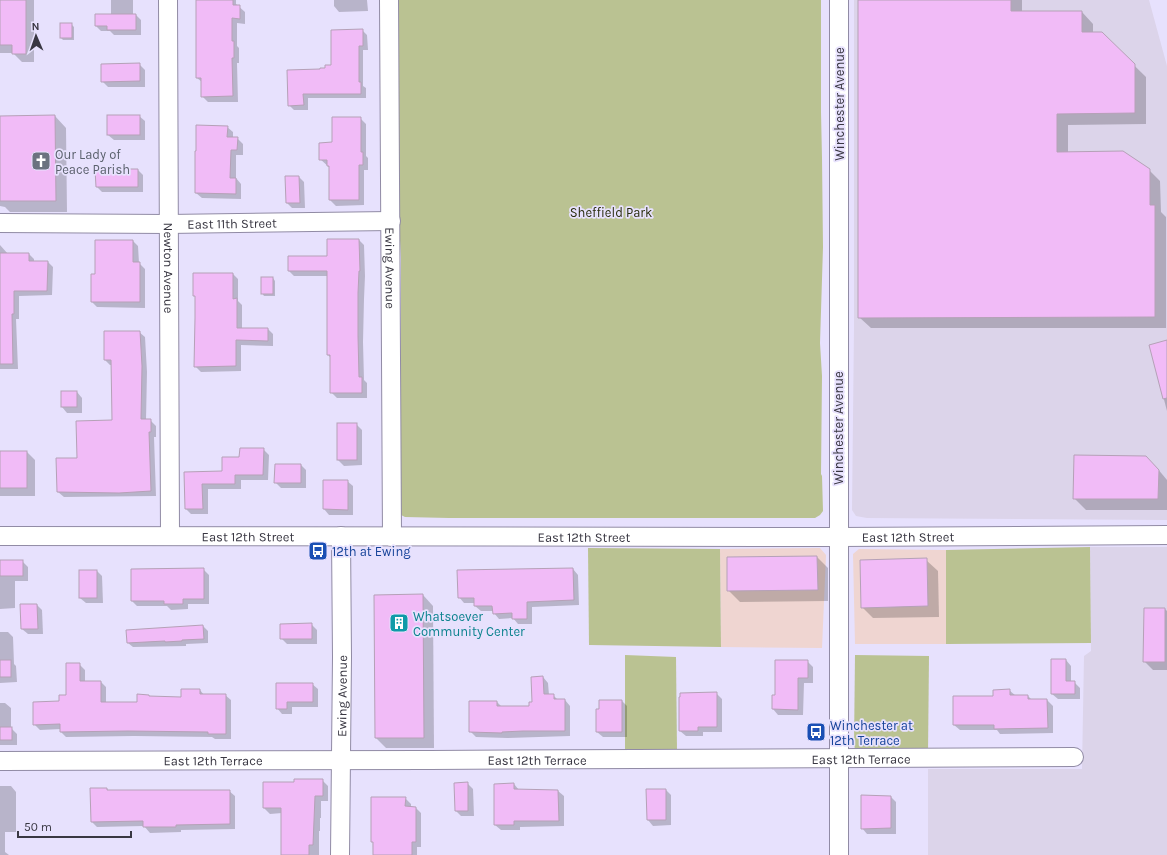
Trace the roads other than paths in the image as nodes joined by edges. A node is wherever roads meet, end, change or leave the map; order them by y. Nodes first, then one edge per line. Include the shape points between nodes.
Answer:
1 (168, 0) edge
2 (389, 0) edge
3 (839, 0) edge
4 (391, 221) junction
5 (0, 223) edge
6 (168, 224) junction
7 (1167, 535) edge
8 (0, 536) edge
9 (170, 536) junction
10 (341, 536) junction
11 (392, 537) junction
12 (838, 537) junction
13 (1074, 757) dead end
14 (341, 759) junction
15 (838, 759) junction
16 (0, 761) edge
17 (340, 855) edge
18 (839, 855) edge

1 - 6 street, Newton Avenue
2 - 4 street, Ewing Avenue
3 - 12 street, Winchester Avenue
4 - 6 street, East 11th Street
4 - 11 street, Ewing Avenue
5 - 6 street, East 11th Street
6 - 9 street, Newton Avenue
7 - 12 street, East 12th Street
8 - 9 street, East 12th Street
9 - 10 street, East 12th Street
10 - 11 street, East 12th Street
10 - 14 street, Ewing Avenue
11 - 12 street, East 12th Street
12 - 15 street, Winchester Avenue
13 - 15 street, East 12th Terrace
14 - 15 street, East 12th Terrace
14 - 16 street, East 12th Terrace
14 - 17 street, Ewing Avenue
15 - 18 street, Winchester Avenue

